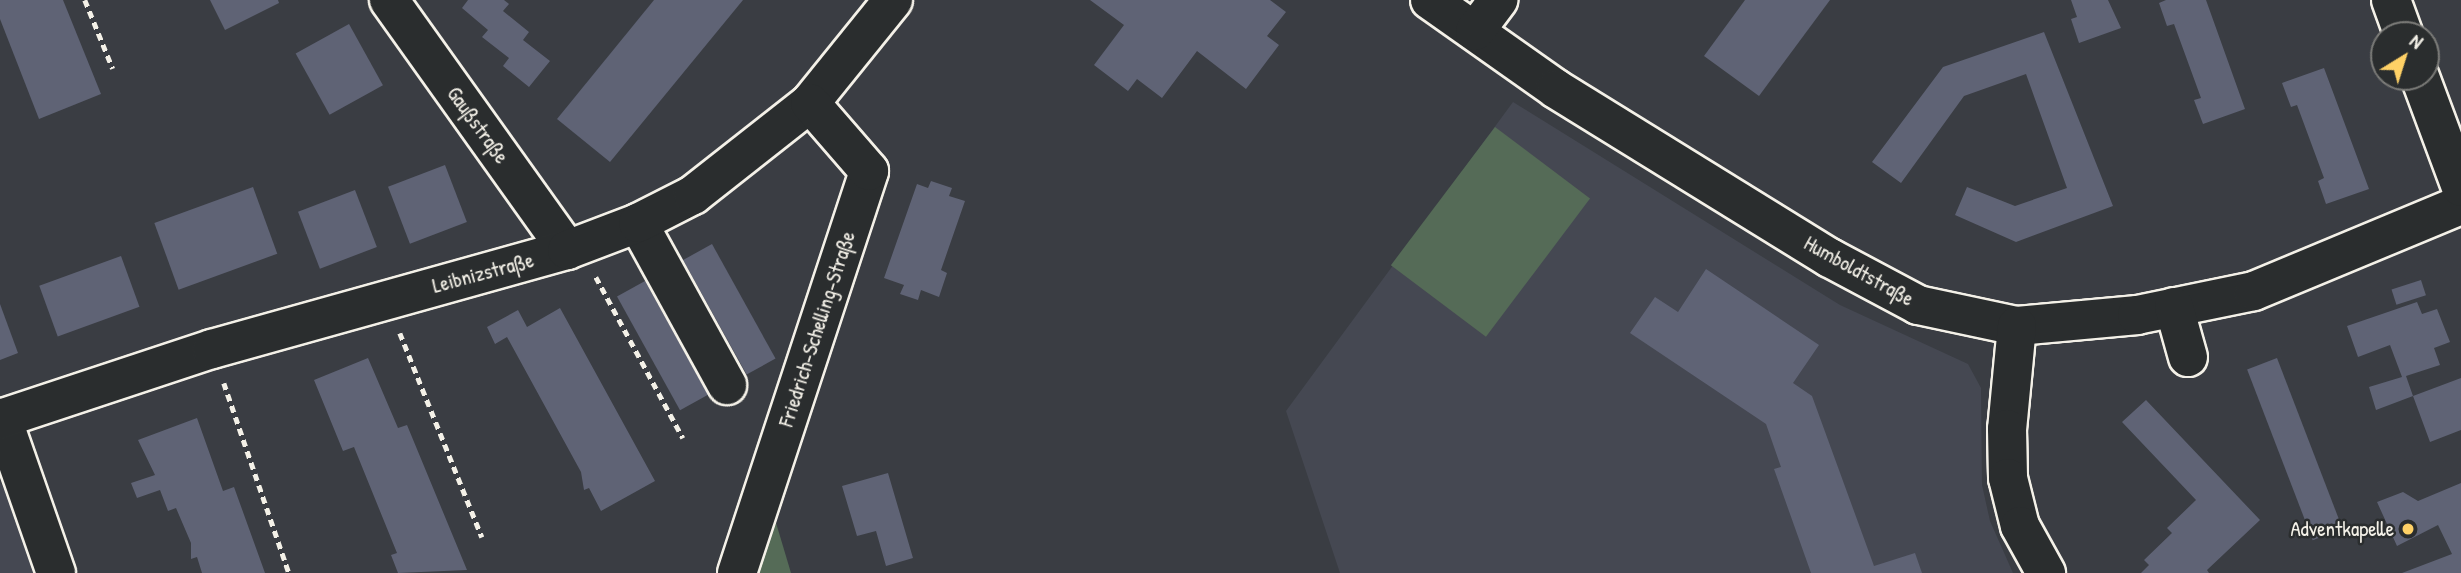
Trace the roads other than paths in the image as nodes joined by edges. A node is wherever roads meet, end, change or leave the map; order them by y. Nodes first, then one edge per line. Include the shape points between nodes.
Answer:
1 (389, 0) edge
2 (893, 0) edge
3 (1430, 0) edge
4 (1497, 0) edge
5 (2391, 0) edge
6 (2399, 21) edge
7 (1475, 31) junction
8 (2425, 91) edge
9 (810, 103) junction
10 (2461, 187) edge
11 (2461, 205) edge
12 (638, 223) junction
13 (573, 248) junction
14 (2174, 307) junction
15 (2017, 326) junction
16 (2188, 357) dead end
17 (727, 385) dead end
18 (1, 419) edge
19 (57, 573) edge
20 (737, 573) edge
21 (2046, 573) edge

1 - 13 street, Gaußstraße
2 - 9 street, Leibnizstraße
3 - 7 street, Humboldtstraße
4 - 7 street
5 - 6 street
7 - 15 street, Humboldtstraße via 1556,89 1918,305
8 - 10 street
9 - 12 street, Leibnizstraße via 693,195
9 - 20 street, Friedrich-Schelling-Straße via 869,171
11 - 14 street, Humboldtstraße via 2253,291
12 - 13 street, Leibnizstraße
12 - 17 street
13 - 18 street, Leibnizstraße via 212,349
14 - 15 street, Humboldtstraße
14 - 16 street
15 - 21 street via 2007,429 2008,478 2020,526
18 - 19 street

